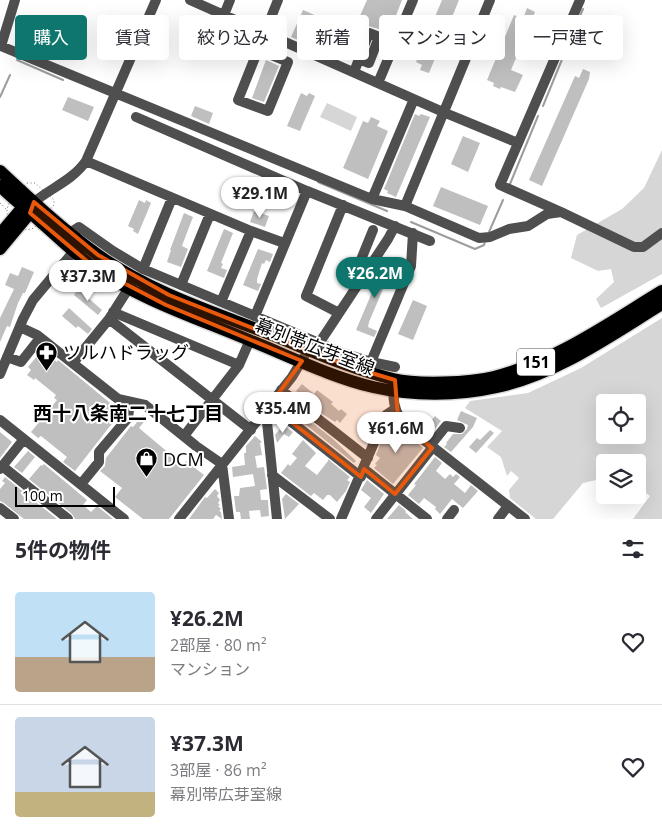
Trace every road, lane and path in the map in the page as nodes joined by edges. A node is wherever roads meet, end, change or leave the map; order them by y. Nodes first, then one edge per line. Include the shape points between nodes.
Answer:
1 (15, 0) edge
2 (156, 0) edge
3 (190, 0) edge
4 (230, 0) edge
5 (278, 0) edge
6 (413, 0) edge
7 (490, 0) edge
8 (579, 0) edge
9 (224, 15) joint
10 (273, 15) edge
11 (407, 15) edge
12 (379, 37) edge
13 (287, 42) edge
14 (259, 50) joint
15 (388, 60) edge
16 (354, 72) junction
17 (378, 83) junction
18 (116, 93) junction
19 (414, 99) junction
20 (443, 112) junction
21 (136, 117) dead end
22 (518, 143) junction
23 (86, 161) junction
24 (0, 171) edge
25 (0, 186) edge
26 (306, 191) junction
27 (172, 198) junction
28 (372, 199) junction
29 (0, 203) edge
30 (343, 205) junction
31 (405, 206) junction
32 (29, 207) junction
33 (6, 209) dead end
34 (561, 212) junction
35 (210, 214) junction
36 (395, 226) junction
37 (373, 230) dead end
38 (252, 231) junction
39 (412, 233) junction
40 (662, 233) edge
41 (0, 234) edge
42 (430, 241) dead end
43 (284, 243) junction
44 (0, 249) edge
45 (74, 251) junction
46 (362, 268) junction
47 (136, 278) junction
48 (352, 282) dead end
49 (181, 285) junction
50 (662, 291) edge
51 (221, 302) junction
52 (662, 304) edge
53 (339, 313) junction
54 (111, 316) junction
55 (255, 316) junction
56 (20, 327) junction
57 (40, 338) junction
58 (250, 340) junction
59 (320, 342) junction
60 (308, 349) junction
61 (7, 357) junction
62 (302, 361) junction
63 (371, 362) junction
64 (73, 364) junction
65 (239, 365) junction
66 (0, 374) edge
67 (394, 379) junction
68 (282, 390) junction
69 (213, 400) junction
70 (130, 402) junction
71 (270, 405) junction
72 (395, 409) junction
73 (262, 415) junction
74 (0, 420) edge
75 (460, 428) dead end
76 (251, 430) junction
77 (184, 436) junction
78 (24, 439) junction
79 (431, 447) junction
80 (368, 458) junction
81 (222, 464) junction
82 (1, 468) edge
83 (362, 473) junction
84 (272, 475) junction
85 (81, 484) junction
86 (395, 494) junction
87 (508, 506) junction
88 (0, 508) edge
89 (454, 510) dead end
90 (14, 519) edge
91 (68, 519) edge
92 (123, 519) edge
93 (180, 519) edge
94 (228, 519) edge
95 (277, 519) edge
96 (330, 519) edge
97 (341, 519) edge
98 (376, 519) edge
99 (427, 519) edge
100 (447, 519) edge
101 (498, 519) edge
102 (525, 519) edge

1 - 18 street via 1,46
2 - 18 street
3 - 9 street
4 - 9 street
5 - 10 street
6 - 11 street
7 - 20 street
8 - 22 street
12 - 16 street via 369,63 359,59
13 - 16 street
14 - 14 street via 238,100 268,111 288,62
15 - 17 street
16 - 17 street
17 - 19 street
18 - 23 street
18 - 28 street
19 - 20 street
19 - 28 street
20 - 22 street
20 - 31 street
21 - 26 street
22 - 34 street via 500,185
23 - 27 street
23 - 32 street via 74,176 45,192
24 - 32 main road
25 - 32 main road
26 - 30 street
26 - 43 street
27 - 35 street
27 - 47 street
28 - 31 street
29 - 33 path
30 - 36 street
30 - 53 street via 306,296
31 - 34 street via 479,238 528,226 547,214
32 - 41 main road
32 - 44 main road
32 - 45 main road, 幕別帯広芽室線 / 151
32 - 47 main road, 幕別帯広芽室線 / 151
34 - 40 street via 634,247 643,247
35 - 38 street
35 - 49 street
36 - 39 street
36 - 46 street
37 - 46 street
38 - 43 street
38 - 51 street
39 - 42 street
39 - 63 street via 411,266
43 - 55 street
45 - 47 main road, 幕別帯広芽室線 / 151 via 95,268
45 - 56 street via 33,300
46 - 48 street
46 - 53 street
47 - 49 street
47 - 54 street
47 - 58 main road, 幕別帯広芽室線 / 151 via 166,305
47 - 60 main road, 幕別帯広芽室線 / 151 via 169,295
49 - 51 street
50 - 67 main road, 幕別帯広芽室線 / 151 via 544,359 494,377 440,382
51 - 55 street
52 - 67 main road, 幕別帯広芽室線 / 151 via 593,346 537,374 498,387 440,394
53 - 59 street
54 - 64 street
54 - 65 street
54 - 69 street
55 - 59 street
56 - 57 street
56 - 61 street
57 - 61 street via 20,362
57 - 64 street
58 - 62 main road, 幕別帯広芽室線 / 151
58 - 65 street
59 - 63 street
60 - 62 street
60 - 67 main road, 幕別帯広芽室線 / 151 via 351,367
61 - 66 street
62 - 67 main road, 幕別帯広芽室線 / 151 via 365,384
62 - 68 street
63 - 67 street
64 - 70 street via 118,399
65 - 69 street
67 - 72 street
68 - 71 street
68 - 80 street
69 - 76 street
69 - 77 street
70 - 77 street via 145,404
70 - 85 street via 128,418 99,452 99,462
71 - 73 street
71 - 83 street
72 - 79 street via 398,418
72 - 80 street via 386,415
73 - 76 street
73 - 84 street via 267,422
74 - 78 street
75 - 79 street via 446,426
76 - 81 street
77 - 81 street
78 - 82 street
78 - 85 street
79 - 86 street
79 - 87 street
80 - 83 street
81 - 93 street
81 - 94 street
82 - 91 street
83 - 86 street
83 - 97 street
84 - 95 street
84 - 96 street
85 - 92 street
86 - 98 street
86 - 99 street
87 - 101 street
87 - 102 street
88 - 90 street
89 - 100 street

